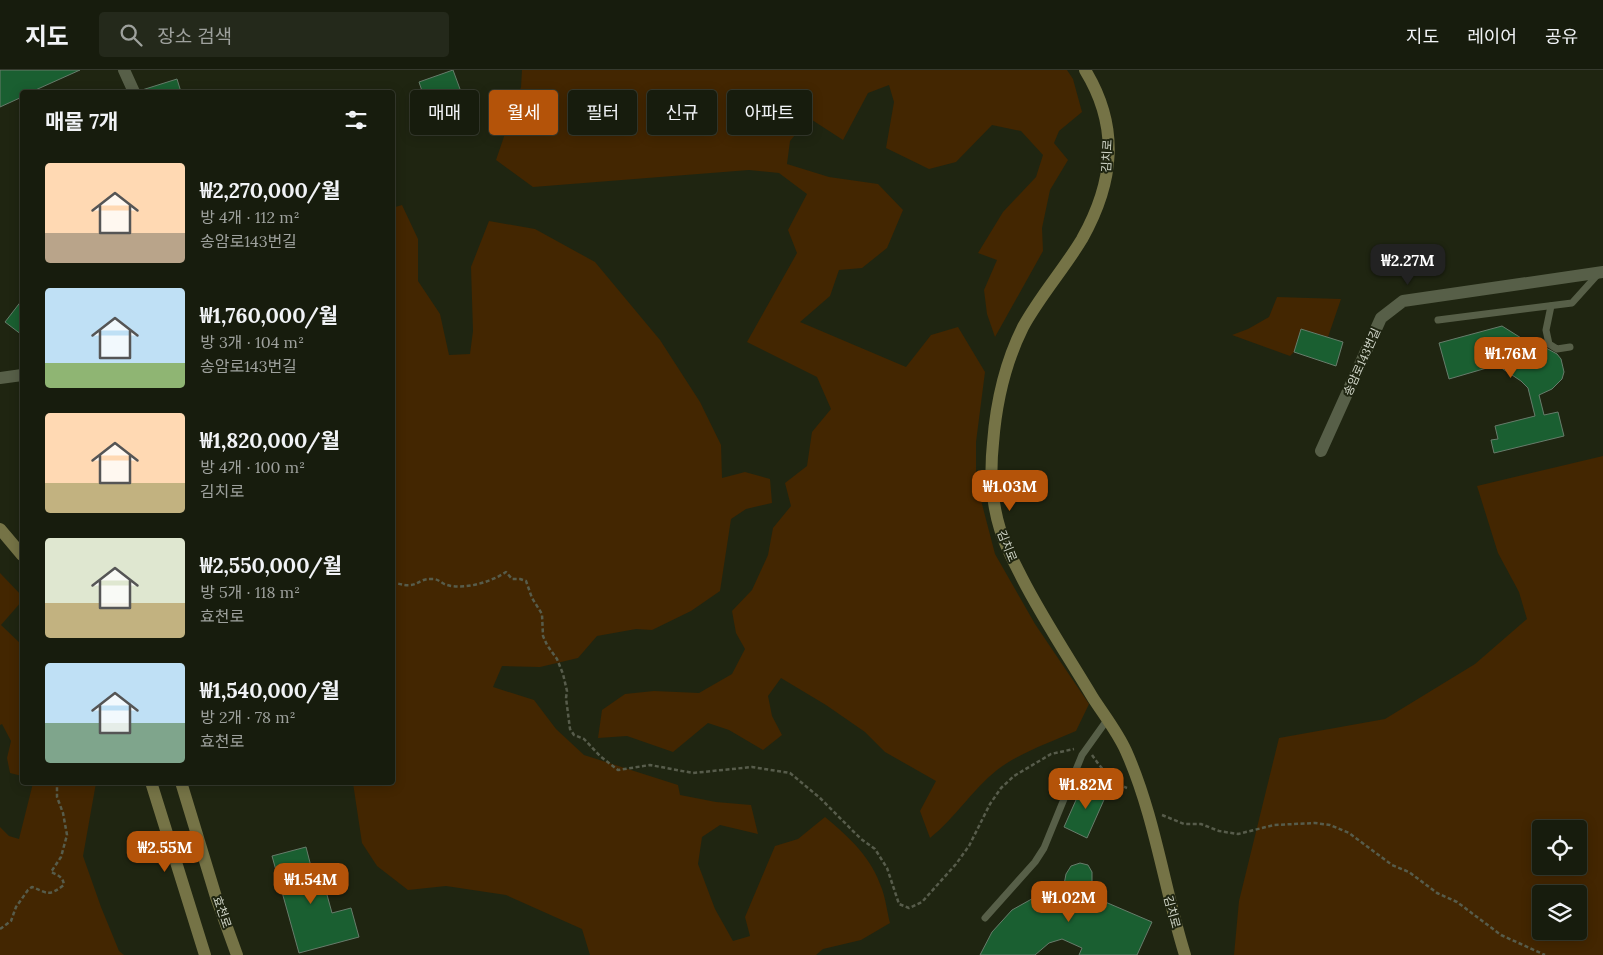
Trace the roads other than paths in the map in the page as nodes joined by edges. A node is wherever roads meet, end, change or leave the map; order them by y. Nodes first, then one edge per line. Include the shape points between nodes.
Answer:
1 (124, 70) edge
2 (1085, 70) edge
3 (133, 90) edge
4 (1601, 273) edge
5 (1551, 306) junction
6 (1438, 320) dead end
7 (1570, 347) dead end
8 (20, 375) edge
9 (0, 378) edge
10 (1321, 451) dead end
11 (0, 529) edge
12 (20, 539) edge
13 (20, 553) edge
14 (1107, 720) junction
15 (152, 785) edge
16 (181, 785) edge
17 (985, 918) dead end
18 (205, 955) edge
19 (237, 955) edge
20 (1185, 955) edge

1 - 3 street
2 - 14 street, 김치로 via 1101,99 1108,132 1105,183 1099,205 1081,240 1033,311 1013,350 997,411 992,475 995,505 1008,552 1037,609
4 - 5 lane via 1572,303
4 - 10 street, 송암로143번길 via 1403,300 1382,318
5 - 6 lane
5 - 7 lane via 1546,330 1549,344 1557,349
8 - 9 street
11 - 12 street
11 - 13 street
14 - 17 lane via 1086,749 1044,848
14 - 20 street, 김치로 via 1126,749 1148,809
15 - 18 street
16 - 19 street, 효천로

